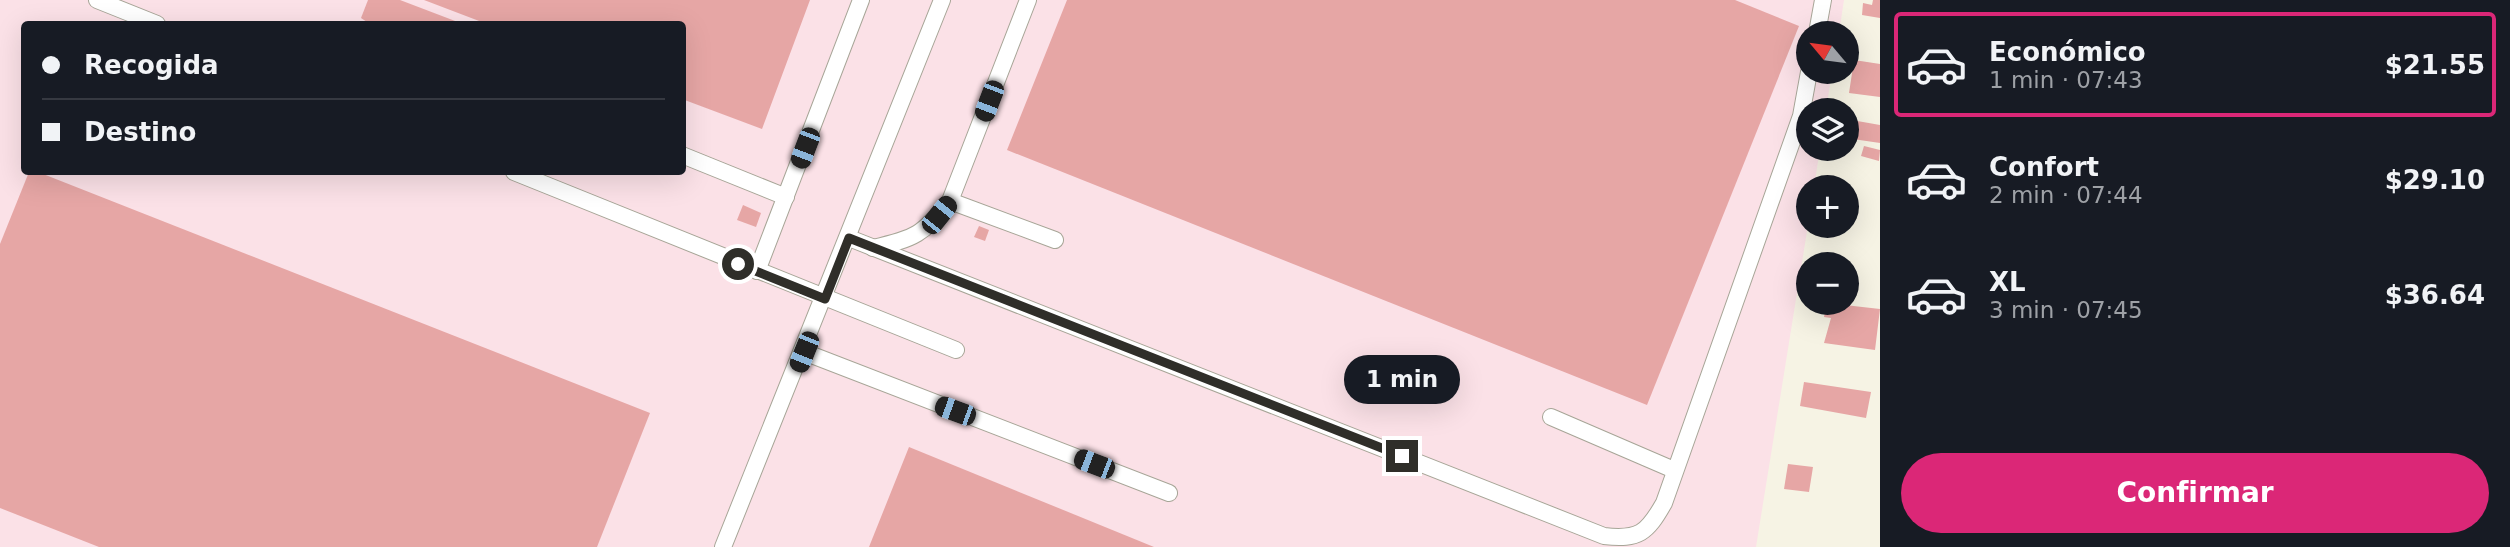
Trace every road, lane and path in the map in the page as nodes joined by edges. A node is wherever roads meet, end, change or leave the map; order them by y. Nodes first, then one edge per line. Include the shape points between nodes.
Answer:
1 (860, 0) edge
2 (942, 0) edge
3 (1028, 0) edge
4 (1823, 0) edge
5 (104, 1) edge
6 (150, 21) edge
7 (1819, 21) edge
8 (1807, 84) edge
9 (686, 157) edge
10 (521, 175) edge
11 (786, 197) junction
12 (950, 201) junction
13 (849, 238) junction
14 (1055, 240) dead end
15 (873, 248) junction
16 (757, 271) junction
17 (825, 299) junction
18 (956, 350) dead end
19 (804, 352) junction
20 (1551, 417) dead end
21 (1674, 470) junction
22 (1169, 493) dead end
23 (723, 547) edge

1 - 11 lane
2 - 13 lane
3 - 12 lane
4 - 7 lane
5 - 6 lane
8 - 21 lane via 1801,116
9 - 11 lane
10 - 16 lane
11 - 16 lane
12 - 14 lane
12 - 15 lane via 928,229
13 - 15 lane
13 - 17 lane
15 - 21 lane via 1604,536 1629,539 1651,527
16 - 17 lane
17 - 18 lane
17 - 19 lane
19 - 22 lane
19 - 23 lane
20 - 21 lane

